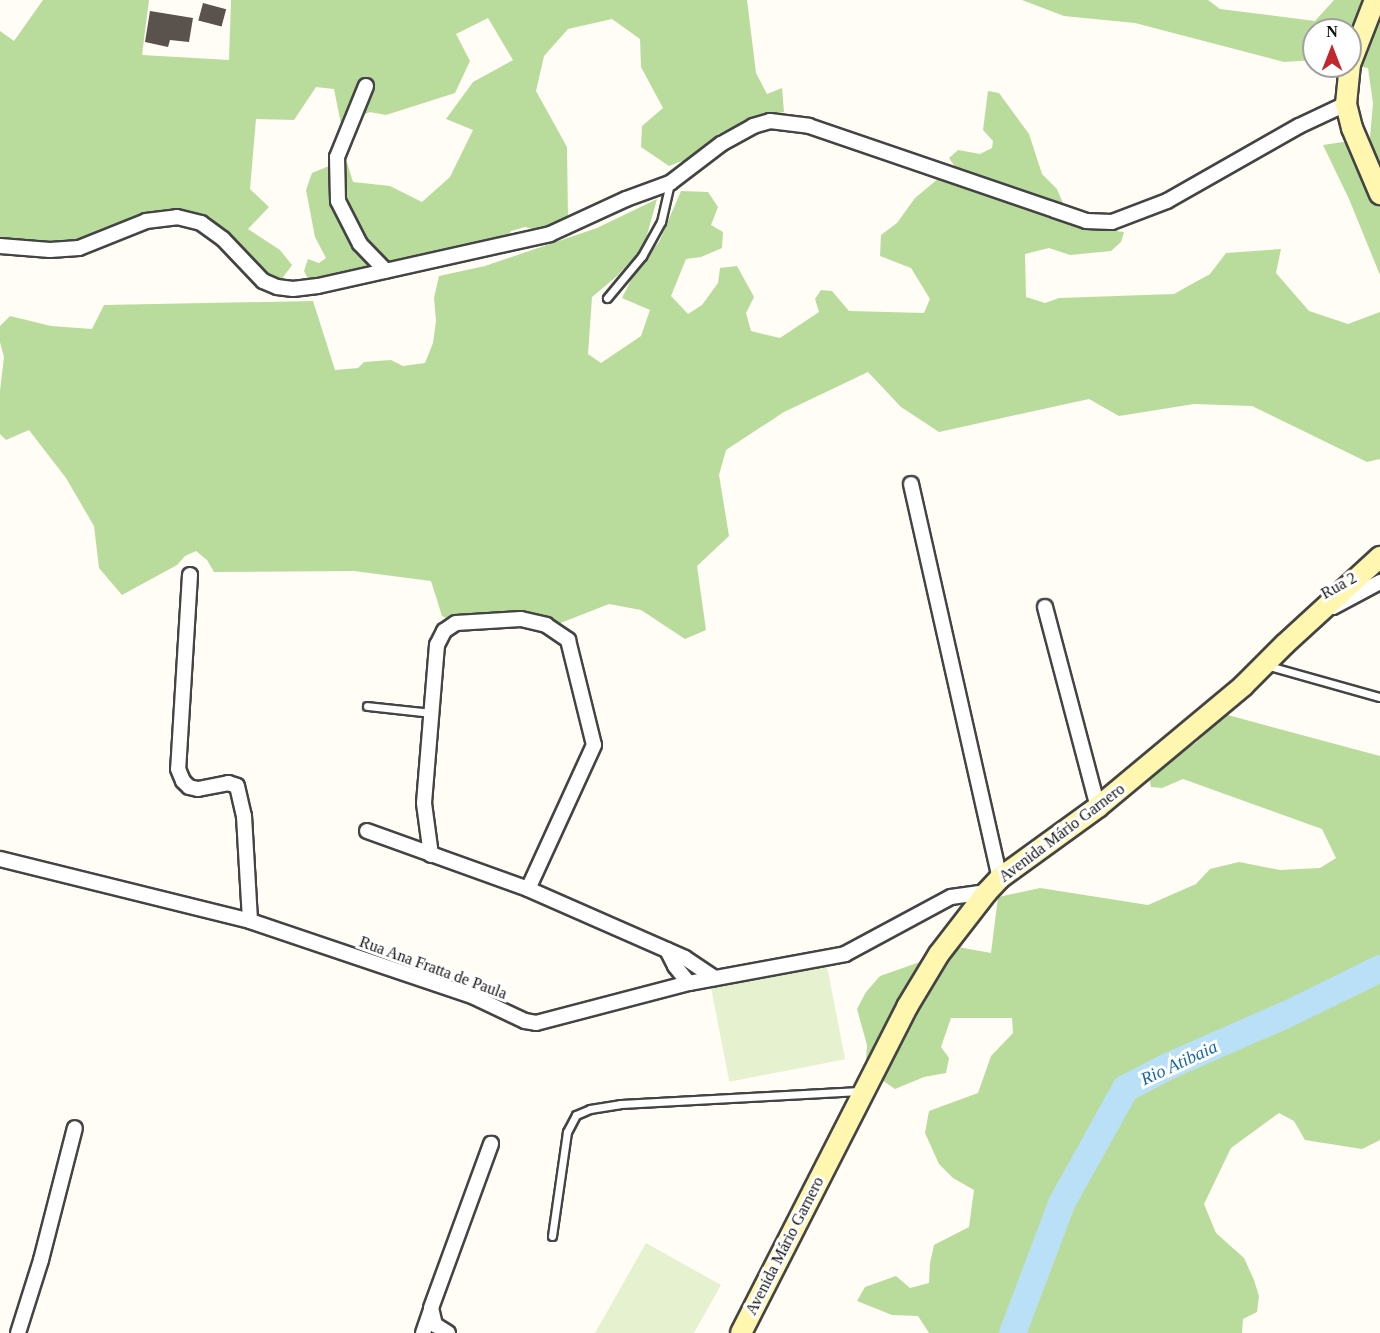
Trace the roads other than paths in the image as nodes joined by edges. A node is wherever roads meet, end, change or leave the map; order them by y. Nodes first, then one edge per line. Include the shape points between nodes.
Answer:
1 (1375, 0) edge
2 (366, 86) dead end
3 (1346, 104) junction
4 (670, 183) junction
5 (1380, 194) edge
6 (0, 246) edge
7 (386, 272) junction
8 (607, 298) dead end
9 (911, 484) dead end
10 (1380, 557) edge
11 (190, 575) dead end
12 (1380, 582) edge
13 (1045, 607) dead end
14 (1313, 618) junction
15 (1265, 664) junction
16 (1379, 697) edge
17 (367, 706) dead end
18 (431, 713) junction
19 (1098, 807) junction
20 (367, 831) dead end
21 (430, 855) junction
22 (0, 859) edge
23 (994, 885) junction
24 (528, 889) junction
25 (250, 921) junction
26 (667, 950) junction
27 (715, 978) junction
28 (689, 983) junction
29 (864, 1091) junction
30 (75, 1128) dead end
31 (490, 1144) dead end
32 (552, 1236) dead end
33 (431, 1308) junction
34 (18, 1333) edge
35 (423, 1333) edge
36 (448, 1333) edge
37 (741, 1333) edge

1 - 3 main road via 1350,64
2 - 7 street via 337,157 338,201 360,244
3 - 4 street via 1299,126 1167,201 1112,222 1086,221 831,133 784,121 770,121 745,130
3 - 5 main road
4 - 7 street via 528,241
4 - 8 lane via 661,222 642,256
6 - 7 street via 79,248 146,221 177,217 201,223 223,239 263,281 277,287 318,286
9 - 23 street
10 - 14 main road, Avenida Mário Garnero
11 - 25 street via 178,769 189,787 228,783 237,786 244,816
12 - 14 street, Rua 2
13 - 19 street
14 - 15 main road, Avenida Mário Garnero
15 - 16 lane
15 - 19 main road, Avenida Mário Garnero via 1244,686
17 - 18 lane
18 - 21 street via 424,803
18 - 24 street via 437,645 444,631 456,623 521,619 546,625 568,640 594,745
19 - 23 main road, Avenida Mário Garnero
20 - 21 street
21 - 24 street
22 - 25 street, Rua Ana Fratta de Paula
23 - 27 street, Rua Ana Fratta de Paula via 951,897 845,954
23 - 29 main road, Avenida Mário Garnero via 939,954
24 - 26 street
25 - 28 street, Rua Ana Fratta de Paula via 474,997 536,1023
26 - 27 street
26 - 28 street
27 - 28 street, Rua Ana Fratta de Paula
29 - 32 lane via 631,1104 590,1109 576,1115 567,1132
29 - 37 main road, Avenida Mário Garnero
30 - 34 street
31 - 33 street
33 - 35 street
33 - 36 street via 435,1325

